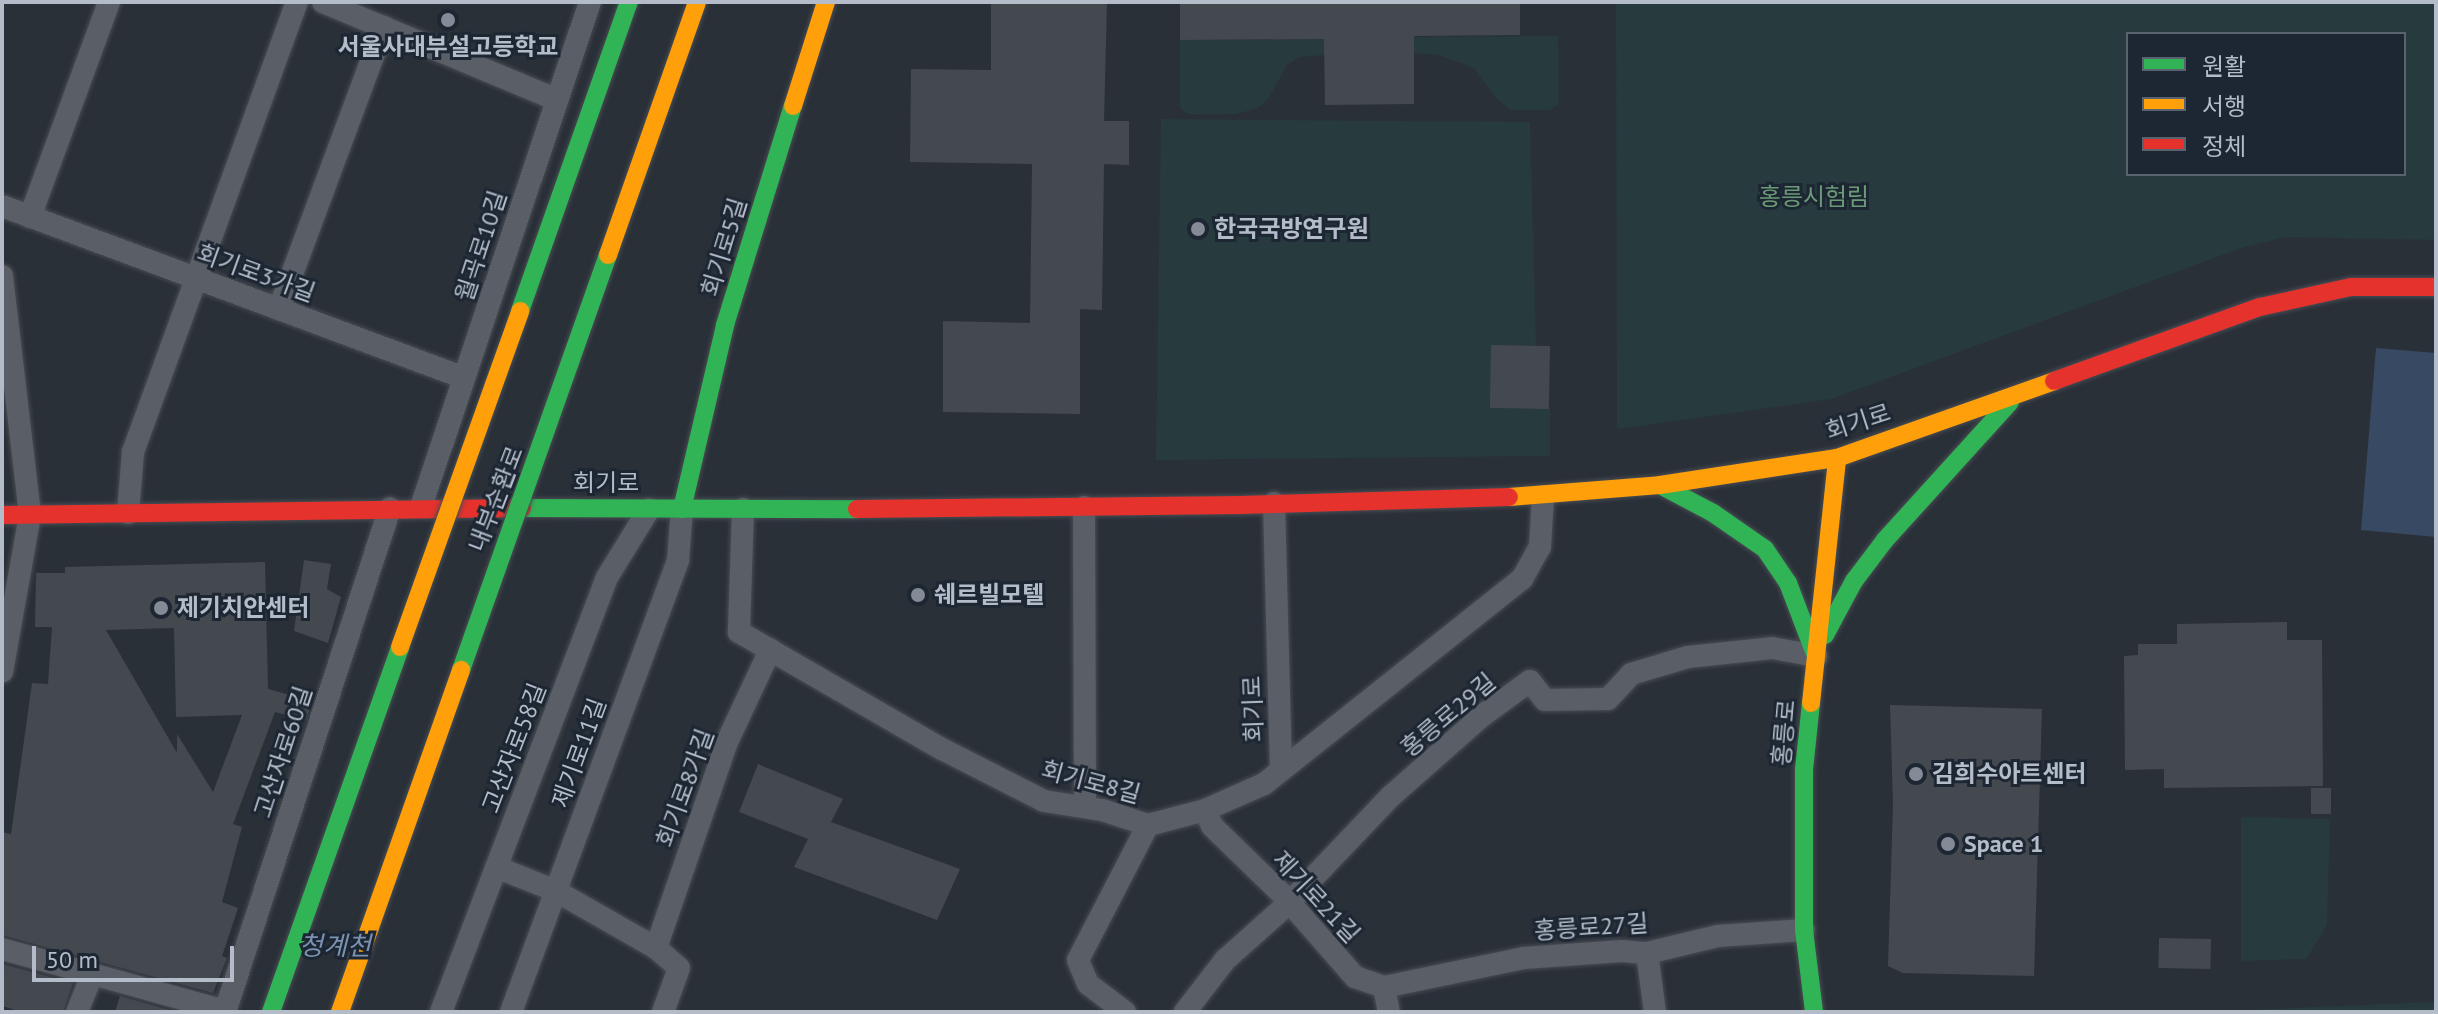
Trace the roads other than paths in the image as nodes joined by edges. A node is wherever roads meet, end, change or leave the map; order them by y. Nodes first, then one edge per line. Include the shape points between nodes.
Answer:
1 (109, 2) edge
2 (297, 2) edge
3 (323, 2) edge
4 (590, 2) edge
5 (629, 2) edge
6 (697, 2) edge
7 (826, 2) edge
8 (384, 27) junction
9 (557, 100) junction
10 (2, 206) edge
11 (30, 217) junction
12 (2, 276) edge
13 (194, 278) junction
14 (2436, 287) edge
15 (279, 309) junction
16 (464, 378) junction
17 (2015, 396) junction
18 (1837, 458) junction
19 (1660, 485) junction
20 (1543, 496) junction
21 (1274, 503) junction
22 (421, 507) junction
23 (1084, 507) junction
24 (390, 508) junction
25 (649, 509) junction
26 (682, 509) junction
27 (743, 509) junction
28 (128, 513) junction
29 (2, 515) edge
30 (30, 515) junction
31 (770, 650) junction
32 (1816, 656) junction
33 (2, 672) edge
34 (1281, 770) junction
35 (1085, 807) junction
36 (1205, 810) junction
37 (1148, 825) junction
38 (496, 867) junction
39 (556, 891) junction
40 (1289, 903) junction
41 (1804, 930) junction
42 (656, 948) junction
43 (2, 949) edge
44 (1647, 953) junction
45 (92, 975) junction
46 (1384, 987) junction
47 (77, 1012) edge
48 (225, 1012) edge
49 (271, 1012) edge
50 (340, 1012) edge
51 (441, 1012) edge
52 (511, 1012) edge
53 (663, 1012) edge
54 (1125, 1012) edge
55 (1185, 1012) edge
56 (1389, 1012) edge
57 (1655, 1012) edge
58 (1814, 1012) edge

1 - 11 street
2 - 13 street
3 - 8 street
4 - 9 street, 월곡로10길
5 - 49 main road, 내부순환로, bridge
6 - 50 main road, 내부순환로, bridge
7 - 26 main road, 회기로5길 via 725,325
8 - 9 street
8 - 15 street
9 - 16 street, 월곡로10길
10 - 11 street, 회기로3가길
11 - 13 street, 회기로3가길
12 - 30 street
13 - 15 street, 회기로3가길
13 - 28 street via 130,459
14 - 17 main road, 회기로 via 2351,287 2260,307
15 - 16 street, 회기로3가길
16 - 22 street, 월곡로10길
17 - 18 main road, 회기로
17 - 32 main road via 1885,540 1833,616
18 - 19 main road, 회기로
18 - 32 main road, 홍릉로
19 - 20 main road, 회기로
19 - 32 main road via 1765,549 1788,583
20 - 21 main road, 회기로
20 - 34 street, 회기로8길 via 1540,547 1522,579
21 - 23 main road, 회기로
21 - 34 street, 회기로
22 - 24 main road, 회기로
22 - 25 main road, 회기로, bridge
23 - 27 main road, 회기로
23 - 35 street
24 - 28 main road, 회기로
24 - 48 street, 고산자로60길
25 - 26 main road, 회기로
25 - 38 street, 고산자로58길 via 606,579
26 - 27 main road, 회기로
26 - 39 street, 제기로11길 via 678,560
27 - 31 street, 회기로8길 via 739,632
28 - 30 main road, 회기로
29 - 30 main road, 회기로
30 - 33 street
31 - 35 street, 회기로8길 via 1044,801
31 - 42 street, 회기로8가길 via 727,742
32 - 40 street, 홍릉로29길 via 1772,648 1688,657 1631,674 1608,699 1545,700 1530,681 1390,797
32 - 41 main road, 홍릉로 via 1804,770
34 - 36 street, 회기로8길 via 1264,784
35 - 37 street, 회기로8길
36 - 37 street, 회기로8길
36 - 40 street, 제기로21길 via 1212,826
37 - 54 street via 1078,960 1088,984
38 - 39 street
38 - 51 street, 고산자로58길
39 - 42 street
39 - 52 street, 제기로11길
40 - 46 street, 제기로21길 via 1355,977
40 - 55 street, 홍릉로29길 via 1225,960
41 - 44 street, 홍릉로27길 via 1718,936
41 - 58 main road, 홍릉로
42 - 53 street via 679,968
43 - 45 street
44 - 46 street, 홍릉로27길 via 1524,958
44 - 57 street
45 - 47 street
45 - 48 street
46 - 56 street

